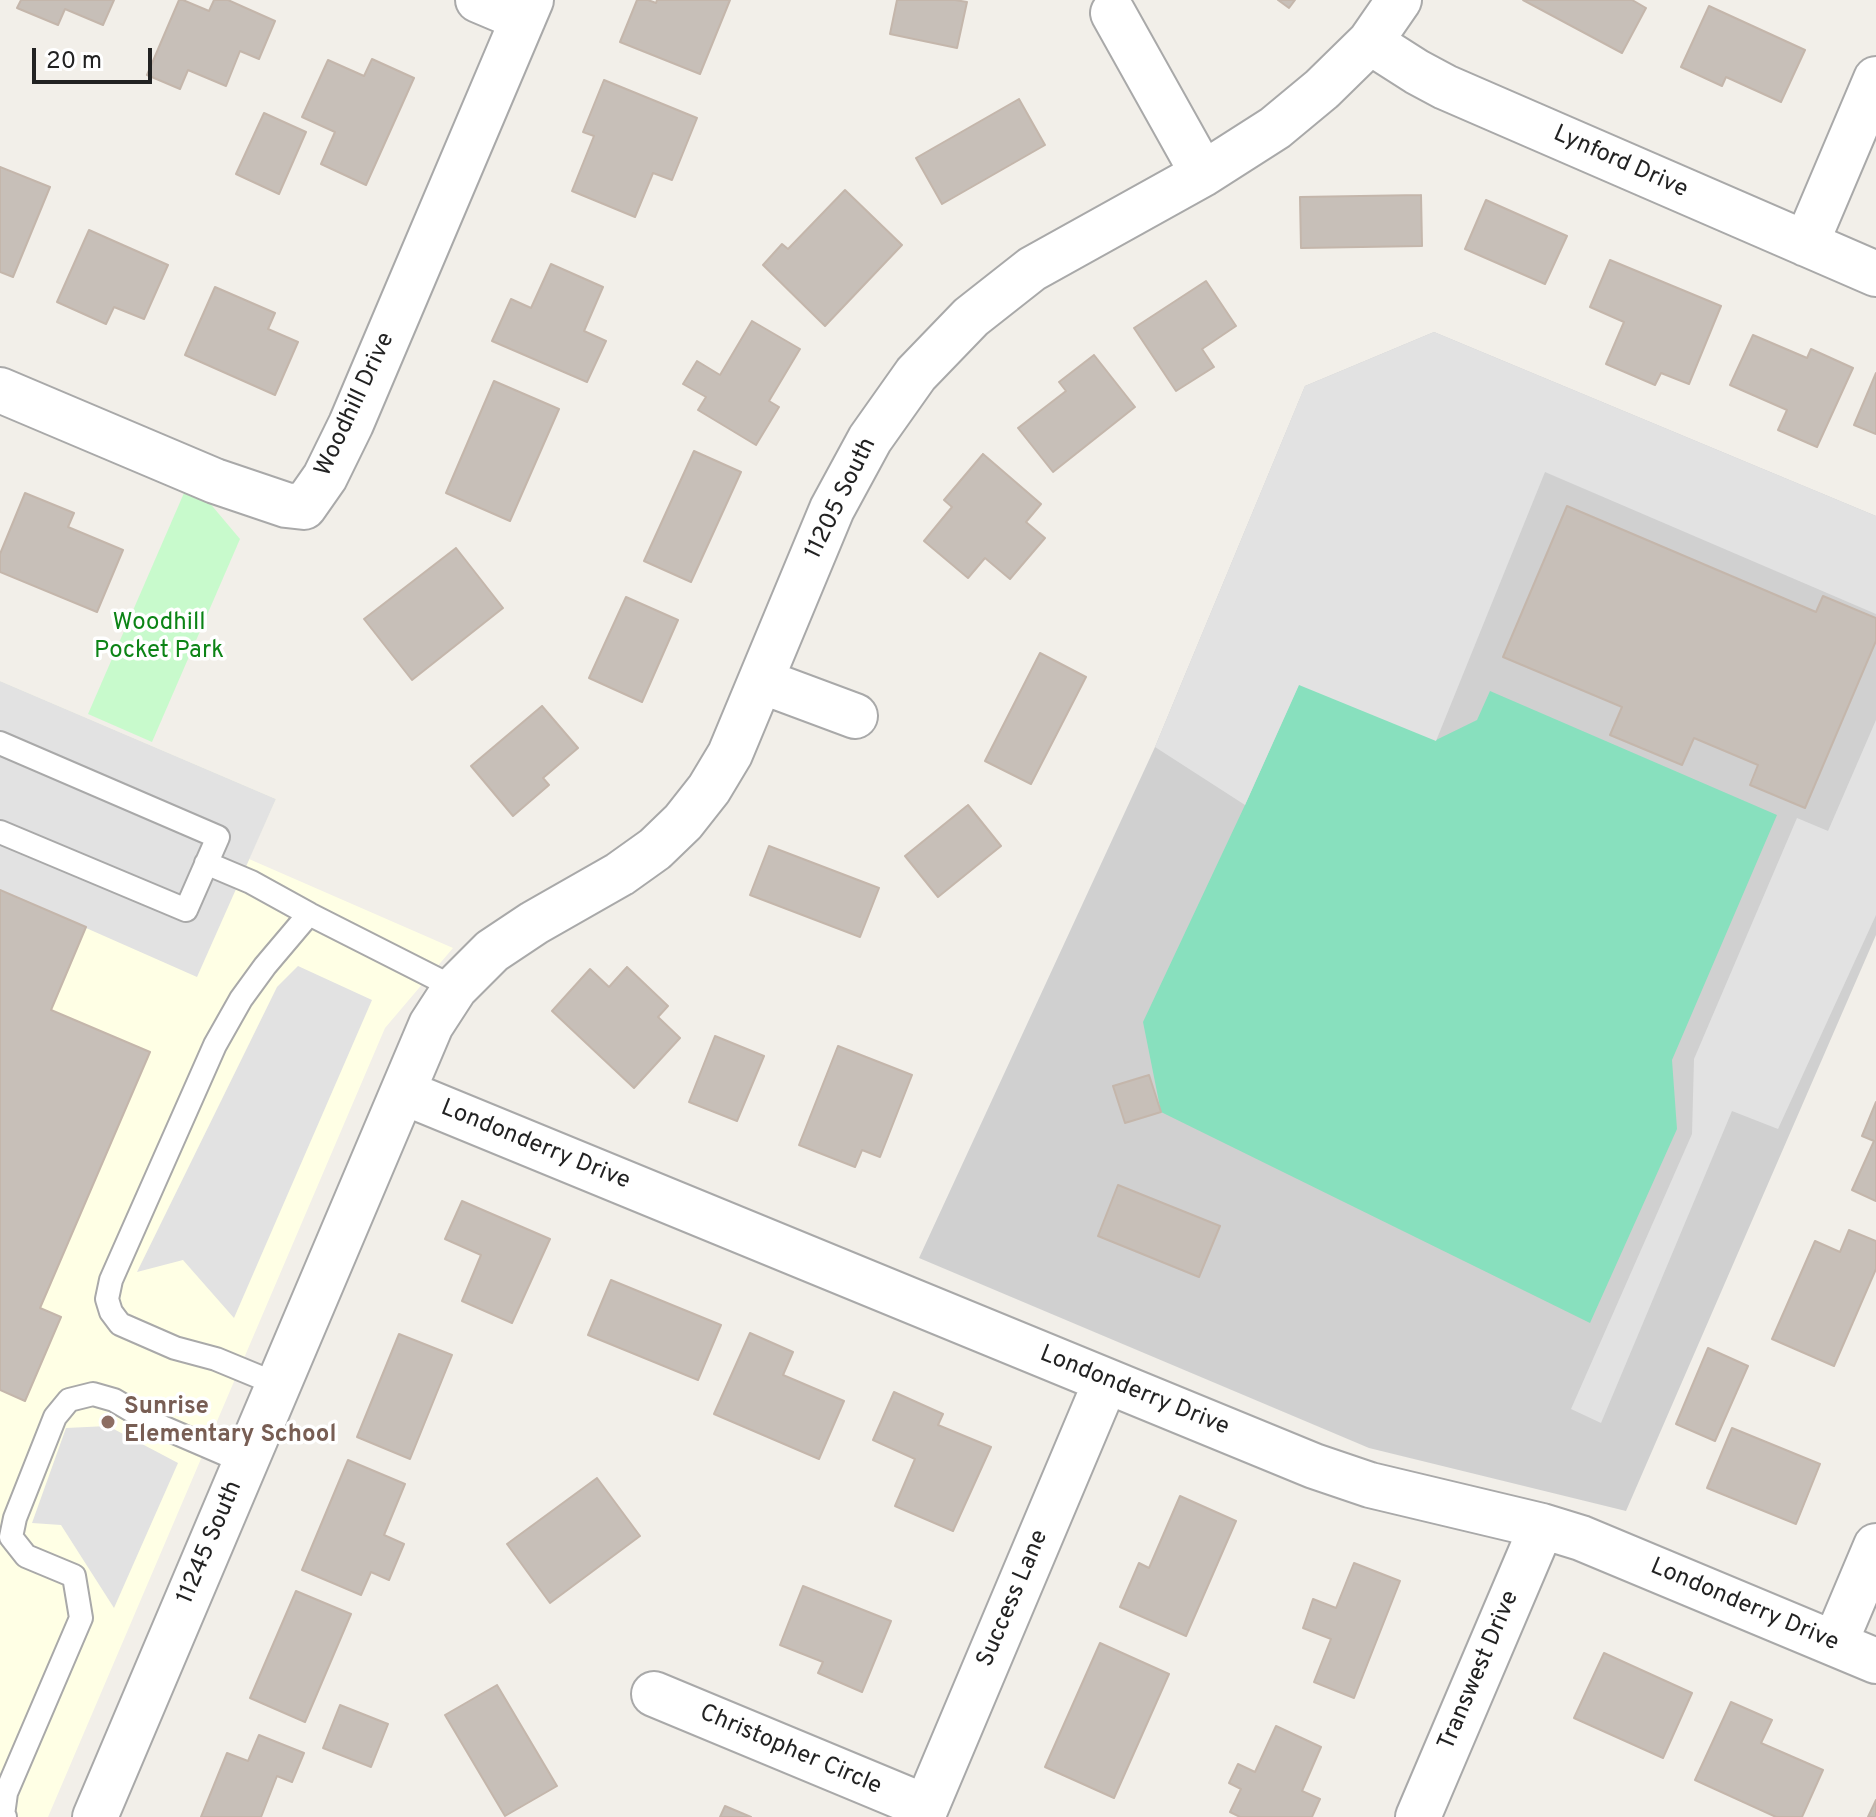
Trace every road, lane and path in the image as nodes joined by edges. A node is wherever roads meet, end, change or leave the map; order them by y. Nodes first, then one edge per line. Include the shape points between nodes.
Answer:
1 (478, 0) edge
2 (1399, 0) edge
3 (527, 10) edge
4 (1113, 13) dead end
5 (1370, 42) junction
6 (1876, 79) edge
7 (1203, 174) junction
8 (1806, 244) junction
9 (1876, 274) edge
10 (0, 390) edge
11 (761, 681) junction
12 (855, 716) dead end
13 (0, 743) edge
14 (0, 832) edge
15 (206, 863) junction
16 (309, 914) junction
17 (455, 988) junction
18 (403, 1092) junction
19 (1106, 1381) junction
20 (279, 1385) junction
21 (246, 1463) junction
22 (1542, 1526) junction
23 (1876, 1546) edge
24 (1835, 1643) junction
25 (1876, 1661) edge
26 (654, 1694) dead end
27 (924, 1812) edge
28 (5, 1817) edge
29 (95, 1817) edge
30 (1418, 1817) edge

1 - 3 street
2 - 5 street, 11205 South
3 - 10 street, Woodhill Drive via 351,424 304,507 215,481
4 - 7 street
5 - 7 street, 11205 South via 1275,128
5 - 8 street, Lynford Drive via 1445,87
6 - 8 street
7 - 11 street, 11205 South via 1032,269 971,317 916,374 870,439 832,509
8 - 9 street, Lynford Drive
11 - 12 street
11 - 17 street, 11205 South via 730,754 683,822 620,874 492,951
13 - 15 lane via 218,837
14 - 15 lane via 186,910
15 - 16 lane
16 - 17 lane
16 - 20 lane via 241,999 215,1045 107,1299 120,1324
17 - 18 street, 11205 South via 431,1025
18 - 19 street, Londonderry Drive
18 - 20 street, 11245 South
19 - 22 street, Londonderry Drive via 1370,1485
19 - 27 street, Success Lane
20 - 21 street, 11245 South
21 - 28 lane via 93,1394 69,1400 55,1417 11,1537 26,1556 74,1576 81,1618 6,1793
21 - 29 street, 11245 South
22 - 24 street, Londonderry Drive
22 - 30 street, Transwest Drive
23 - 24 street
24 - 25 street, Londonderry Drive
26 - 27 street, Christopher Circle

